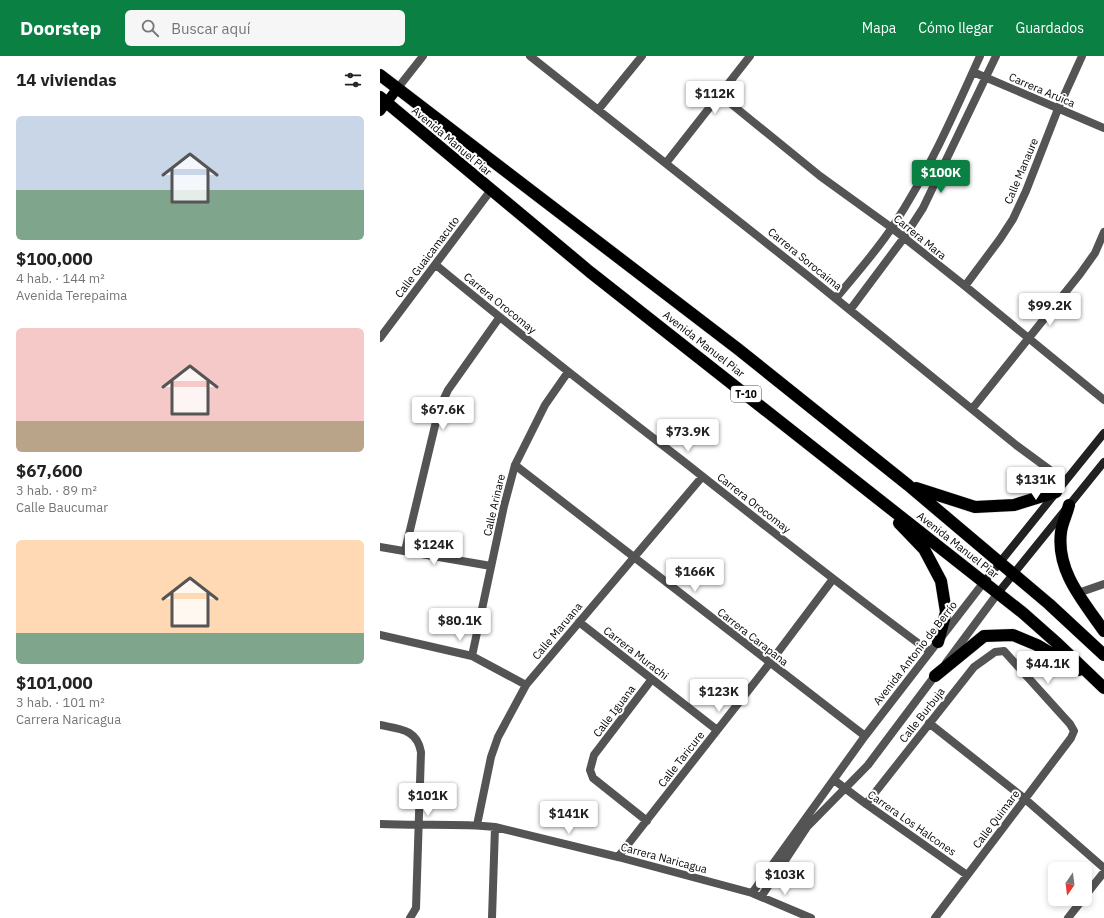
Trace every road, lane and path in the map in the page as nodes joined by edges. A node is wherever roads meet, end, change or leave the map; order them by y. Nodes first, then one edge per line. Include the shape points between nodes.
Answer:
1 (423, 56) edge
2 (532, 56) edge
3 (642, 56) edge
4 (750, 56) edge
5 (980, 56) edge
6 (996, 56) edge
7 (1082, 56) edge
8 (973, 72) junction
9 (380, 75) edge
10 (986, 79) junction
11 (397, 89) junction
12 (719, 94) junction
13 (382, 104) edge
14 (1058, 109) junction
15 (598, 110) junction
16 (1104, 128) edge
17 (666, 163) junction
18 (491, 190) junction
19 (892, 228) junction
20 (1104, 232) edge
21 (903, 239) junction
22 (436, 265) junction
23 (965, 286) junction
24 (836, 298) junction
25 (850, 310) junction
26 (499, 318) junction
27 (380, 338) edge
28 (1029, 338) junction
29 (568, 372) junction
30 (1104, 400) edge
31 (972, 409) junction
32 (1104, 433) edge
33 (1104, 462) edge
34 (515, 465) junction
35 (702, 477) junction
36 (1065, 482) junction
37 (908, 485) junction
38 (1056, 492) junction
39 (877, 498) junction
40 (1069, 505) junction
41 (380, 547) edge
42 (405, 551) junction
43 (633, 557) junction
44 (1000, 562) junction
45 (491, 566) junction
46 (1014, 574) junction
47 (833, 578) junction
48 (984, 582) junction
49 (1104, 584) edge
50 (998, 593) junction
51 (1078, 593) junction
52 (579, 622) junction
53 (1104, 631) edge
54 (380, 635) edge
55 (934, 647) junction
56 (1104, 655) edge
57 (472, 656) junction
58 (769, 664) junction
59 (935, 676) junction
60 (652, 679) junction
61 (1100, 684) edge
62 (526, 685) junction
63 (929, 723) junction
64 (380, 725) edge
65 (717, 730) junction
66 (1074, 731) joint
67 (865, 736) junction
68 (834, 780) junction
69 (845, 788) junction
70 (1025, 799) junction
71 (866, 804) junction
72 (647, 820) junction
73 (380, 824) edge
74 (477, 825) junction
75 (418, 826) junction
76 (495, 827) junction
77 (618, 857) junction
78 (1104, 868) edge
79 (1104, 872) edge
80 (968, 875) junction
81 (1092, 887) edge
82 (752, 893) junction
83 (761, 897) junction
84 (1077, 906) edge
85 (410, 918) edge
86 (492, 918) edge
87 (811, 918) edge
88 (935, 918) edge
89 (1068, 918) edge

1 - 11 street
2 - 15 street, Carrera Sorocaima
3 - 15 street
4 - 12 street
5 - 8 street
6 - 10 street
7 - 14 street, Calle Manaure
8 - 10 street, Carrera Aruica
8 - 19 street via 910,200
9 - 11 highway, Avenida Manuel Piar / T-10
10 - 14 street, Carrera Aruica
10 - 21 street via 923,208
11 - 13 main road
11 - 37 highway, Avenida Manuel Piar / T-10 via 738,349
12 - 17 street
12 - 19 street, Carrera Mara via 820,176
13 - 18 highway, Avenida Manuel Piar / T-10
14 - 16 street, Carrera Aruica
14 - 23 street, Calle Manaure via 1026,191 1012,219 1000,240
15 - 17 street, Carrera Sorocaima
17 - 24 street, Carrera Sorocaima
18 - 22 street, Calle Guaicamacuto
18 - 39 highway, Avenida Manuel Piar / T-10 via 590,272
19 - 21 street, Carrera Mara
19 - 24 street
20 - 28 street via 1080,274
21 - 23 street, Carrera Mara
21 - 25 street
22 - 26 street, Carrera Orocomay
22 - 27 street, Calle Guaicamacuto
23 - 28 street, Carrera Mara
24 - 25 street, Carrera Sorocaima
25 - 31 street, Carrera Sorocaima
26 - 29 street, Carrera Orocomay
26 - 42 street via 448,390 439,409
28 - 30 street, Carrera Mara
28 - 31 street
29 - 34 street, Calle Arinare via 545,405
29 - 35 street, Carrera Orocomay
31 - 36 street, Carrera Sorocaima
32 - 36 street, Avenida Antonio de Berrío
33 - 40 street
34 - 43 street, Carrera Carapana
34 - 45 street, Calle Arinare
35 - 43 street, Calle Maruana
35 - 47 street, Carrera Orocomay
36 - 38 street, Avenida Antonio de Berrío
37 - 38 highway via 974,507 1014,506
37 - 44 highway, Avenida Manuel Piar / T-10
38 - 44 street, Avenida Antonio de Berrío
39 - 48 highway, Avenida Manuel Piar / T-10
39 - 55 highway via 924,549 941,581 946,612
40 - 46 street
40 - 51 highway via 1061,531 1060,554
41 - 42 street
42 - 45 street
43 - 52 street, Calle Maruana
43 - 58 street, Carrera Carapana
44 - 46 highway, Avenida Manuel Piar / T-10
44 - 48 street, Avenida Antonio de Berrío
45 - 57 street, Calle Arinare
46 - 50 street
46 - 56 highway, Avenida Manuel Piar / T-10
47 - 55 street, Carrera Orocomay
47 - 58 street, Calle Taricure
48 - 50 highway, Avenida Manuel Piar / T-10
48 - 55 street, Avenida Antonio de Berrío
49 - 51 street
50 - 59 street
50 - 61 highway, Avenida Manuel Piar / T-10
51 - 53 highway
52 - 60 street, Carrera Murachi
52 - 62 street, Calle Maruana
54 - 57 street
55 - 67 street, Avenida Antonio de Berrío
57 - 62 street
58 - 65 street, Calle Taricure
58 - 67 street, Carrera Carapana
59 - 61 highway via 984,636 1012,635 1037,645
59 - 69 street via 868,765
60 - 65 street, Carrera Murachi
60 - 72 street, Calle Iguana via 594,755 590,770 593,778
62 - 74 street, Calle Maruana via 498,737 491,757
63 - 66 street, Calle Burbuja via 974,667 995,652 1004,651
63 - 70 street
63 - 71 street, Calle Burbuja
64 - 75 street via 412,734 419,741 421,752
65 - 72 street, Calle Taricure
66 - 70 street, Calle Quimare
67 - 68 street, Avenida Antonio de Berrío
68 - 69 street, Carrera Los Halcones
68 - 82 street, Avenida Antonio de Berrío
69 - 71 street, Carrera Los Halcones
69 - 83 street via 807,827
70 - 78 street
70 - 80 street, Calle Quimare
71 - 80 street, Carrera Los Halcones
72 - 77 street, Calle Taricure
73 - 75 street, Carrera Naricagua
74 - 75 street, Carrera Naricagua
74 - 76 street, Carrera Naricagua
75 - 85 street via 416,908
76 - 77 street, Carrera Naricagua
76 - 86 street
77 - 82 street, Carrera Naricagua
79 - 81 street
80 - 88 street, Calle Quimare
82 - 83 street, Carrera Naricagua
83 - 87 street, Carrera Naricagua
84 - 89 street

